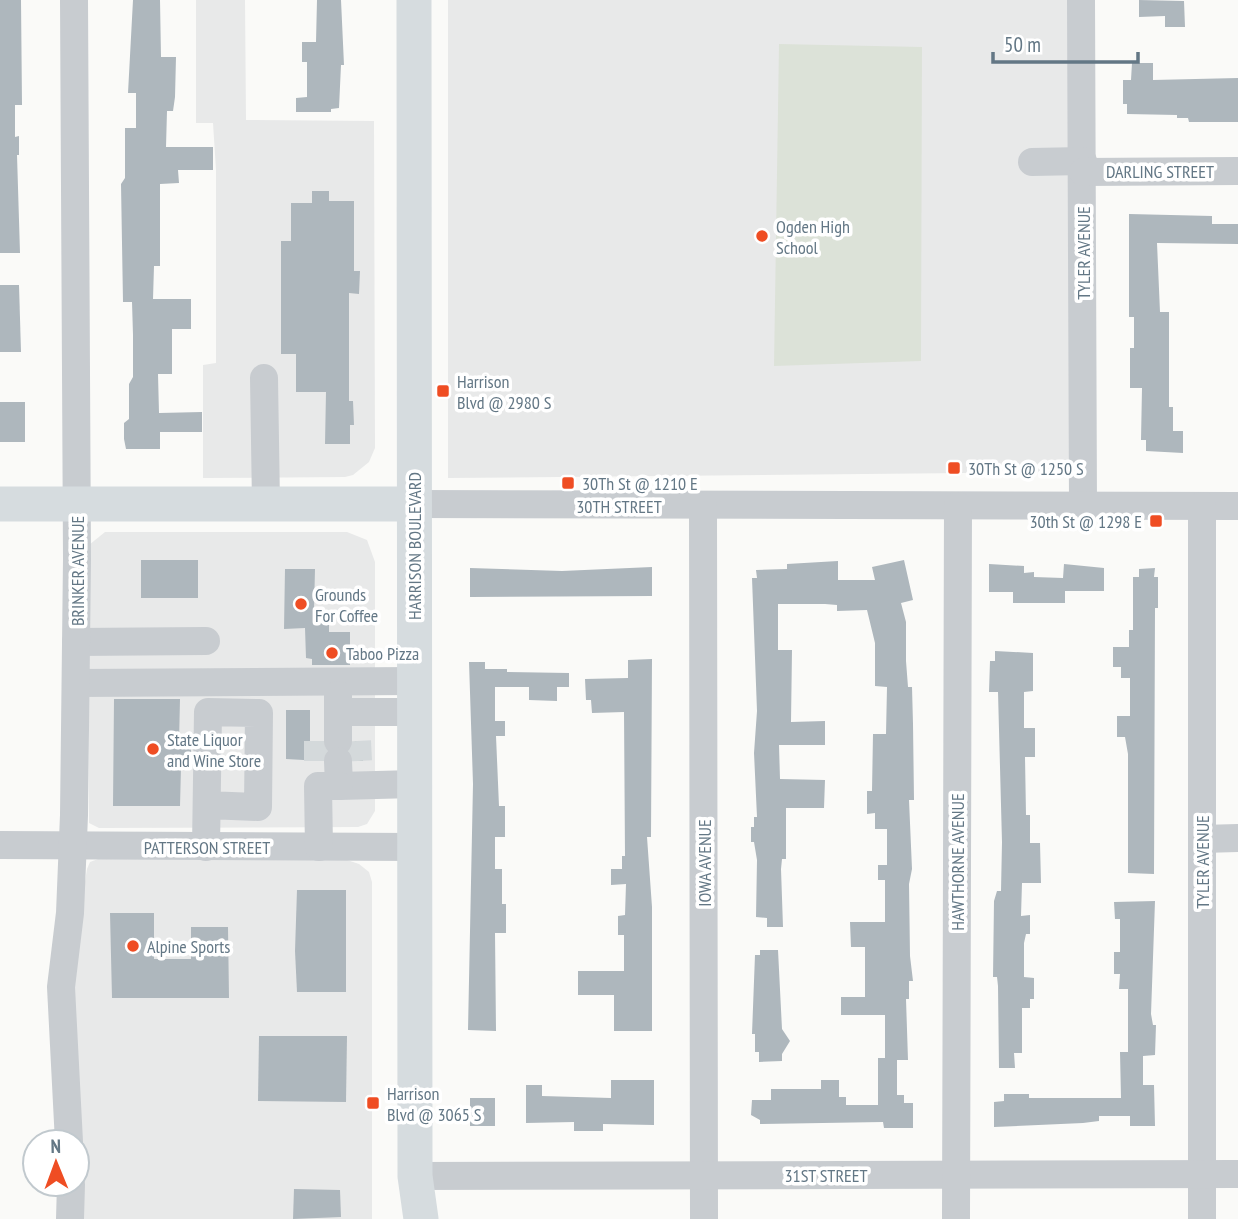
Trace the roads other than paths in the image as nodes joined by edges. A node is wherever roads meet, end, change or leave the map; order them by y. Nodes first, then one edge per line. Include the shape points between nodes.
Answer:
1 (74, 0) edge
2 (414, 0) edge
3 (1081, 0) edge
4 (1032, 162) dead end
5 (1083, 166) junction
6 (1238, 171) edge
7 (264, 379) dead end
8 (0, 504) edge
9 (77, 504) junction
10 (265, 505) junction
11 (414, 505) junction
12 (703, 506) junction
13 (958, 506) junction
14 (1083, 506) junction
15 (1202, 506) junction
16 (1238, 506) edge
17 (206, 641) dead end
18 (76, 642) junction
19 (338, 681) junction
20 (76, 683) junction
21 (414, 696) junction
22 (338, 748) junction
23 (414, 785) junction
24 (207, 806) dead end
25 (1238, 838) edge
26 (1202, 839) junction
27 (0, 845) edge
28 (73, 846) junction
29 (206, 847) junction
30 (319, 847) junction
31 (414, 848) junction
32 (68, 1128) edge
33 (1202, 1174) junction
34 (1238, 1174) edge
35 (704, 1175) junction
36 (957, 1175) junction
37 (415, 1176) junction
38 (71, 1198) edge
39 (70, 1219) edge
40 (401, 1219) edge
41 (421, 1219) edge
42 (705, 1219) edge
43 (957, 1219) edge
44 (1202, 1219) edge

1 - 9 street, BRINKER AVENUE
2 - 11 main road, HARRISON BOULEVARD
3 - 5 street, TYLER AVENUE
4 - 5 street, DARLING STREET
5 - 6 street, DARLING STREET
5 - 14 street, TYLER AVENUE
7 - 10 street
8 - 9 main road, 30TH STREET
9 - 10 main road, 30TH STREET
9 - 18 street, BRINKER AVENUE
10 - 11 main road, 30TH STREET
11 - 12 street, 30TH STREET
11 - 21 main road, HARRISON BOULEVARD
12 - 13 street, 30TH STREET
12 - 35 street, IOWA AVENUE
13 - 14 street, 30TH STREET
13 - 36 street, HAWTHORNE AVENUE
14 - 15 street, 30TH STREET
15 - 16 street, 30TH STREET
15 - 26 street, TYLER AVENUE
17 - 18 street
18 - 20 street, BRINKER AVENUE
19 - 20 street
19 - 21 street
19 - 22 street
20 - 28 street, BRINKER AVENUE
21 - 22 street
21 - 23 main road, HARRISON BOULEVARD
22 - 23 street
22 - 30 street via 318,786
23 - 31 main road, HARRISON BOULEVARD
24 - 29 street
25 - 26 street
26 - 33 street, TYLER AVENUE
27 - 28 street, PATTERSON STREET
28 - 29 street, PATTERSON STREET
28 - 32 street, BRINKER AVENUE via 61,987
29 - 30 street, PATTERSON STREET
30 - 31 street, PATTERSON STREET
31 - 37 main road, HARRISON BOULEVARD
33 - 34 street, 31ST STREET
33 - 36 street, 31ST STREET
33 - 44 street, TYLER AVENUE
35 - 36 street, 31ST STREET
35 - 37 street, 31ST STREET
35 - 42 street, IOWA AVENUE
36 - 43 street, HAWTHORNE AVENUE
37 - 40 main road, HARRISON BOULEVARD
37 - 41 main road, HARRISON BOULEVARD
38 - 39 street

